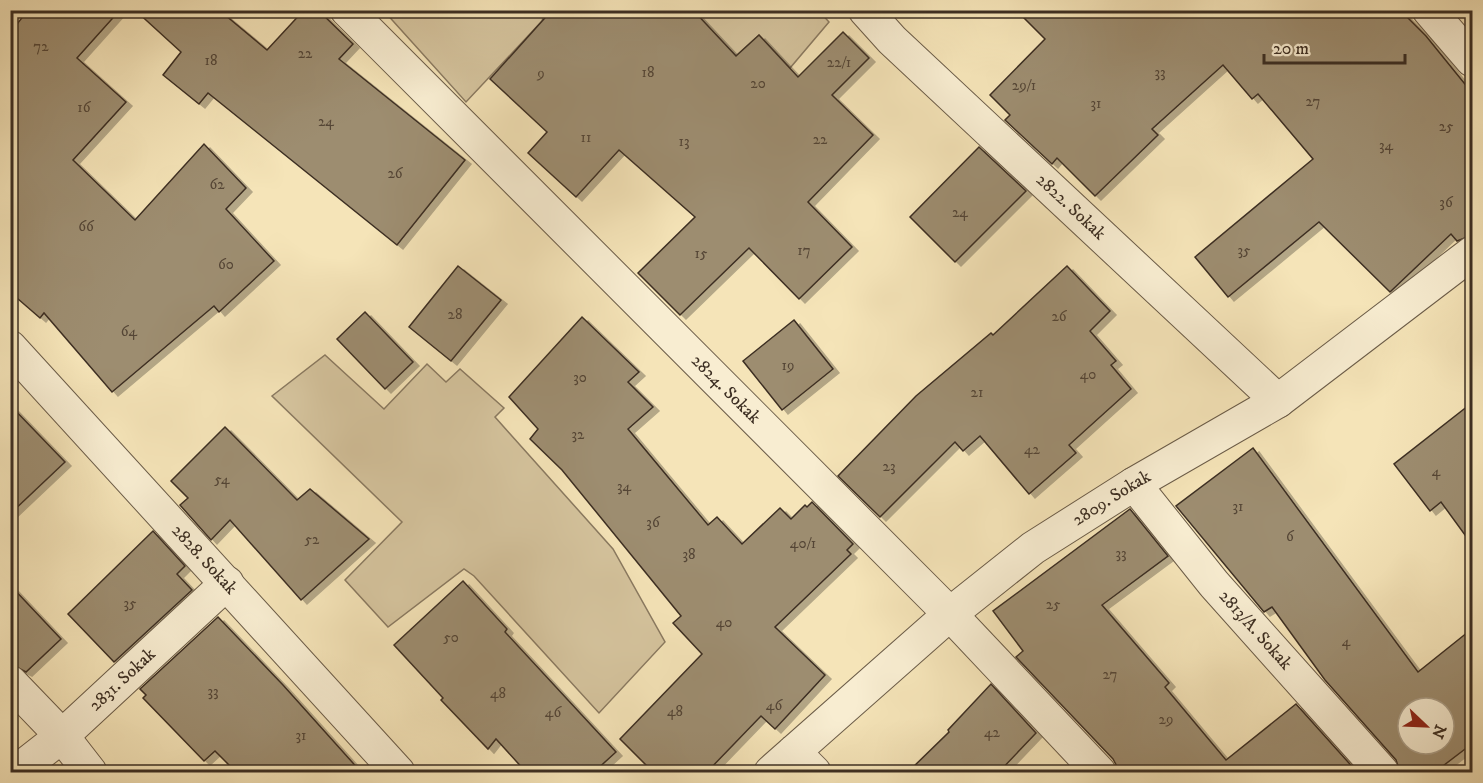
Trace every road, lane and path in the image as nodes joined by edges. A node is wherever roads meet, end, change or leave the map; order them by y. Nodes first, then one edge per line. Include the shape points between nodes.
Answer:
1 (347, 10) edge
2 (865, 10) edge
3 (1429, 10) edge
4 (1473, 60) edge
5 (1473, 253) edge
6 (10, 347) edge
7 (1278, 401) junction
8 (1134, 484) junction
9 (227, 583) junction
10 (950, 614) junction
11 (10, 682) edge
12 (62, 736) junction
13 (793, 766) edge
14 (16, 772) edge
15 (90, 772) edge
16 (398, 772) edge
17 (1099, 772) edge
18 (1382, 772) edge

1 - 10 street, 2824. Sokak
2 - 7 street, 2822. Sokak via 892,40
3 - 4 street
5 - 7 street, 2809. Sokak
6 - 9 street, 2828. Sokak
7 - 8 street, 2809. Sokak
8 - 10 street, 2809. Sokak via 1033,548
8 - 18 street, 2813/A. Sokak via 1214,584
9 - 12 street, 2831. Sokak
9 - 16 street, 2828. Sokak
10 - 13 street, 2809. Sokak
10 - 17 street, 2824. Sokak
11 - 12 street
12 - 14 street, 2831. Sokak
12 - 15 street

